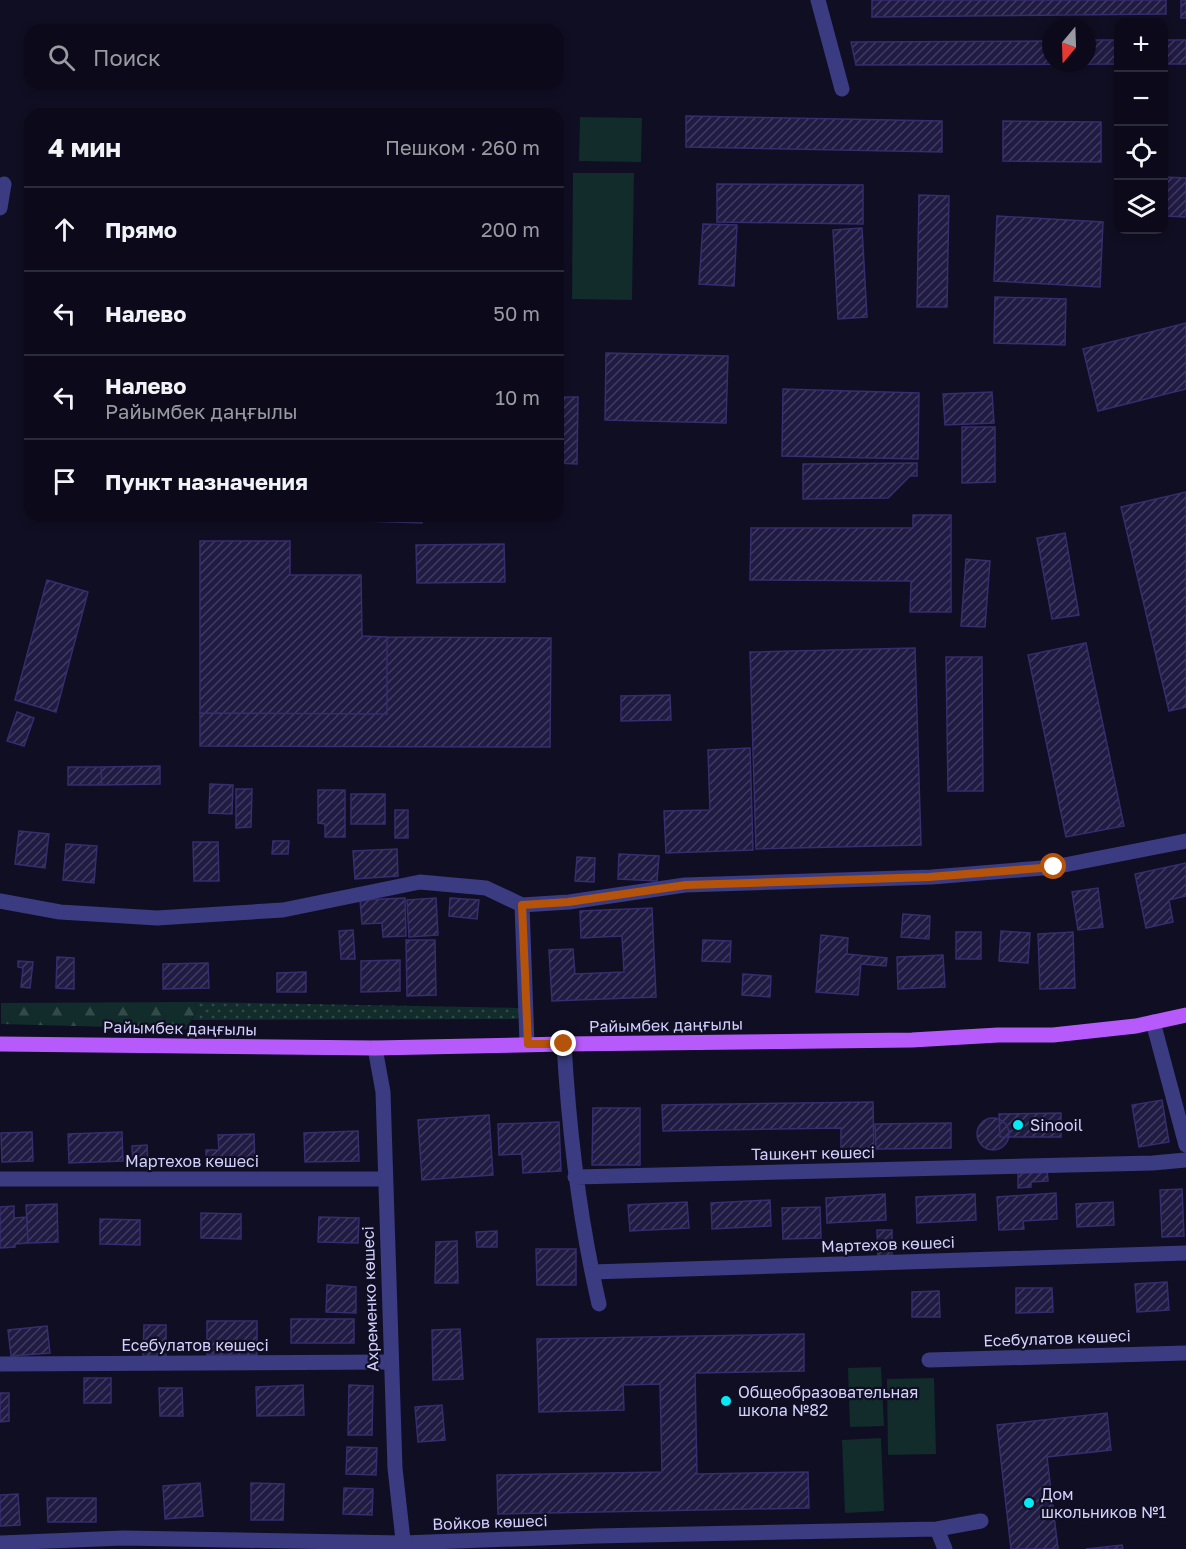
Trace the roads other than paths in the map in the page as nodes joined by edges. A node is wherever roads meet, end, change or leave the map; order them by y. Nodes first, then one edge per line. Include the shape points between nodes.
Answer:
1 (818, 0) edge
2 (842, 89) dead end
3 (4, 184) dead end
4 (0, 208) edge
5 (1186, 841) edge
6 (0, 900) edge
7 (522, 905) junction
8 (1186, 1015) edge
9 (1153, 1022) junction
10 (0, 1044) edge
11 (528, 1044) junction
12 (564, 1044) junction
13 (375, 1048) junction
14 (1186, 1145) edge
15 (1186, 1160) edge
16 (575, 1177) junction
17 (0, 1179) edge
18 (384, 1179) junction
19 (1186, 1252) edge
20 (592, 1272) junction
21 (599, 1304) dead end
22 (1186, 1353) edge
23 (928, 1360) dead end
24 (390, 1362) junction
25 (0, 1364) edge
26 (981, 1521) dead end
27 (937, 1529) junction
28 (598, 1542) edge
29 (0, 1544) edge
30 (79, 1545) edge
31 (404, 1546) edge
32 (945, 1549) edge

1 - 2 street
3 - 4 street
5 - 7 street via 1054,867 929,877 686,885
6 - 7 street via 60,912 157,918 284,910 420,882 486,888
7 - 11 street
8 - 9 main road, Райымбек даңғылы
9 - 12 main road, Райымбек даңғылы via 1053,1035
9 - 14 street
10 - 13 main road, Райымбек даңғылы
11 - 12 main road, Райымбек даңғылы
11 - 13 main road, Райымбек даңғылы
12 - 16 street
13 - 18 street, Ахременко көшесі via 383,1092
15 - 16 street, Ташкент көшесі
16 - 20 street
17 - 18 street, Мартехов көшесі
18 - 24 street, Ахременко көшесі
19 - 20 street, Мартехов көшесі
20 - 21 street
22 - 23 street, Есебулатов көшесі
24 - 25 street, Есебулатов көшесі
24 - 31 street, Ахременко көшесі via 395,1468
26 - 27 street, Войков көшесі
27 - 28 street, Войков көшесі
27 - 32 street
28 - 31 street, Войков көшесі
29 - 30 street, Войков көшесі
30 - 31 street, Войков көшесі via 123,1538

